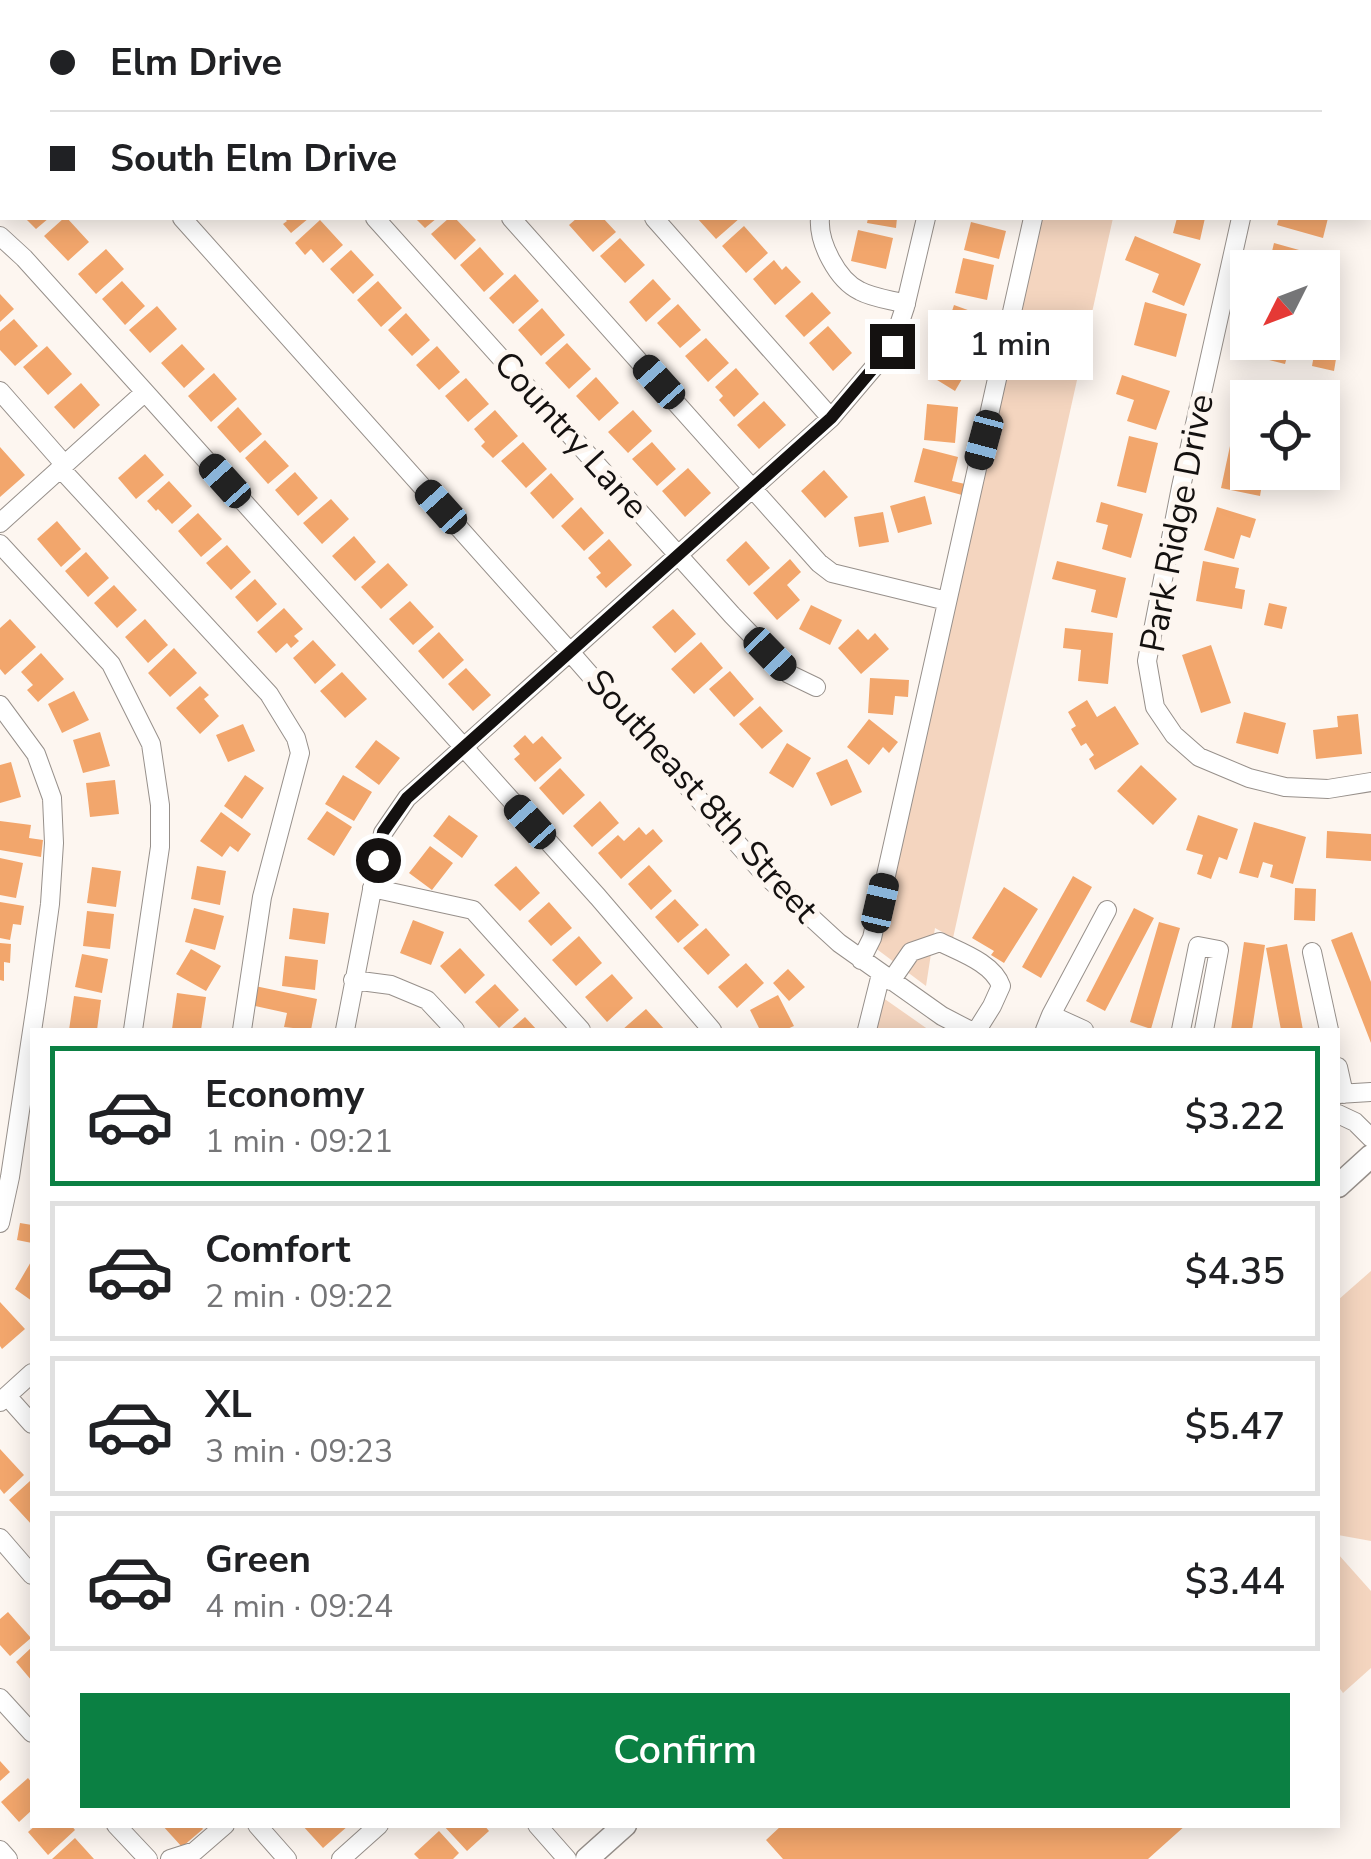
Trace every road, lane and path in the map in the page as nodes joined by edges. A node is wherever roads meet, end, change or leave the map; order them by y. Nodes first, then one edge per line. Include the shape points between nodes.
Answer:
1 (184, 220) edge
2 (377, 220) edge
3 (513, 220) edge
4 (656, 220) edge
5 (820, 220) edge
6 (926, 220) edge
7 (1033, 220) edge
8 (1241, 220) edge
9 (0, 236) edge
10 (906, 304) junction
11 (0, 392) edge
12 (146, 392) junction
13 (831, 418) junction
14 (63, 467) junction
15 (753, 488) junction
16 (0, 523) edge
17 (0, 544) edge
18 (679, 554) junction
19 (947, 601) junction
20 (570, 652) junction
21 (816, 687) dead end
22 (0, 704) edge
23 (463, 747) junction
24 (1371, 782) edge
25 (372, 888) junction
26 (1106, 910) dead end
27 (1312, 952) dead end
28 (861, 960) junction
29 (886, 978) junction
30 (354, 980) junction
31 (1048, 1023) edge
32 (33, 1028) edge
33 (133, 1028) edge
34 (242, 1028) edge
35 (345, 1028) edge
36 (453, 1028) edge
37 (579, 1028) edge
38 (710, 1028) edge
39 (868, 1028) edge
40 (965, 1028) edge
41 (978, 1028) edge
42 (1074, 1028) edge
43 (1181, 1028) edge
44 (1204, 1028) edge
45 (1330, 1028) edge
46 (30, 1045) edge
47 (1371, 1092) edge
48 (1341, 1094) edge
49 (1340, 1115) edge
50 (1371, 1138) edge
51 (1371, 1156) edge
52 (1340, 1184) edge
53 (0, 1224) edge
54 (30, 1375) edge
55 (3, 1399) edge
56 (30, 1422) edge
57 (0, 1538) edge
58 (30, 1573) edge
59 (0, 1698) edge
60 (30, 1732) edge
61 (119, 1828) edge
62 (222, 1828) edge
63 (260, 1828) edge
64 (376, 1828) edge
65 (540, 1828) edge
66 (623, 1828) edge
67 (0, 1850) edge
68 (8, 1859) edge
69 (148, 1859) edge
70 (170, 1859) edge
71 (287, 1859) edge
72 (341, 1859) edge
73 (568, 1859) edge
74 (588, 1859) edge

1 - 20 street, Southeast 8th Street
2 - 18 street, Country Lane
3 - 15 street
4 - 13 street
5 - 10 street via 839,273 859,291
6 - 10 street
7 - 19 street
8 - 24 street, Park Ridge Drive via 1147,661 1155,707 1199,757 1249,778 1328,789
9 - 12 street
10 - 13 street via 892,346
11 - 14 street
12 - 14 street
12 - 23 street
13 - 15 street
14 - 16 street
14 - 34 street via 268,694 296,738 300,753 262,897
15 - 18 street
15 - 19 street via 832,573
17 - 33 street via 111,664 151,744 160,847
18 - 20 street
18 - 21 street, Country Lane via 788,674
19 - 28 street via 872,938
20 - 23 street
20 - 28 street, Southeast 8th Street via 764,874
22 - 32 street via 36,754 52,798 50,904
23 - 25 street via 407,798 383,832
23 - 38 street
25 - 30 street
25 - 37 street via 473,910
26 - 31 street
27 - 45 street
28 - 29 street, Southeast 8th Street
29 - 39 street
29 - 40 street, Southeast 8th Street
29 - 41 street via 911,952 940,942 961,952 998,976 1001,986
30 - 35 street
30 - 36 street via 427,1000
31 - 42 street
43 - 44 street via 1198,946 1219,950
46 - 53 street
47 - 48 street
49 - 50 street
51 - 52 main road
54 - 55 street
55 - 56 street
57 - 58 street
59 - 60 street
61 - 69 street
62 - 70 street via 195,1852
63 - 71 street
64 - 72 street
65 - 73 street
66 - 74 main road
67 - 68 street

